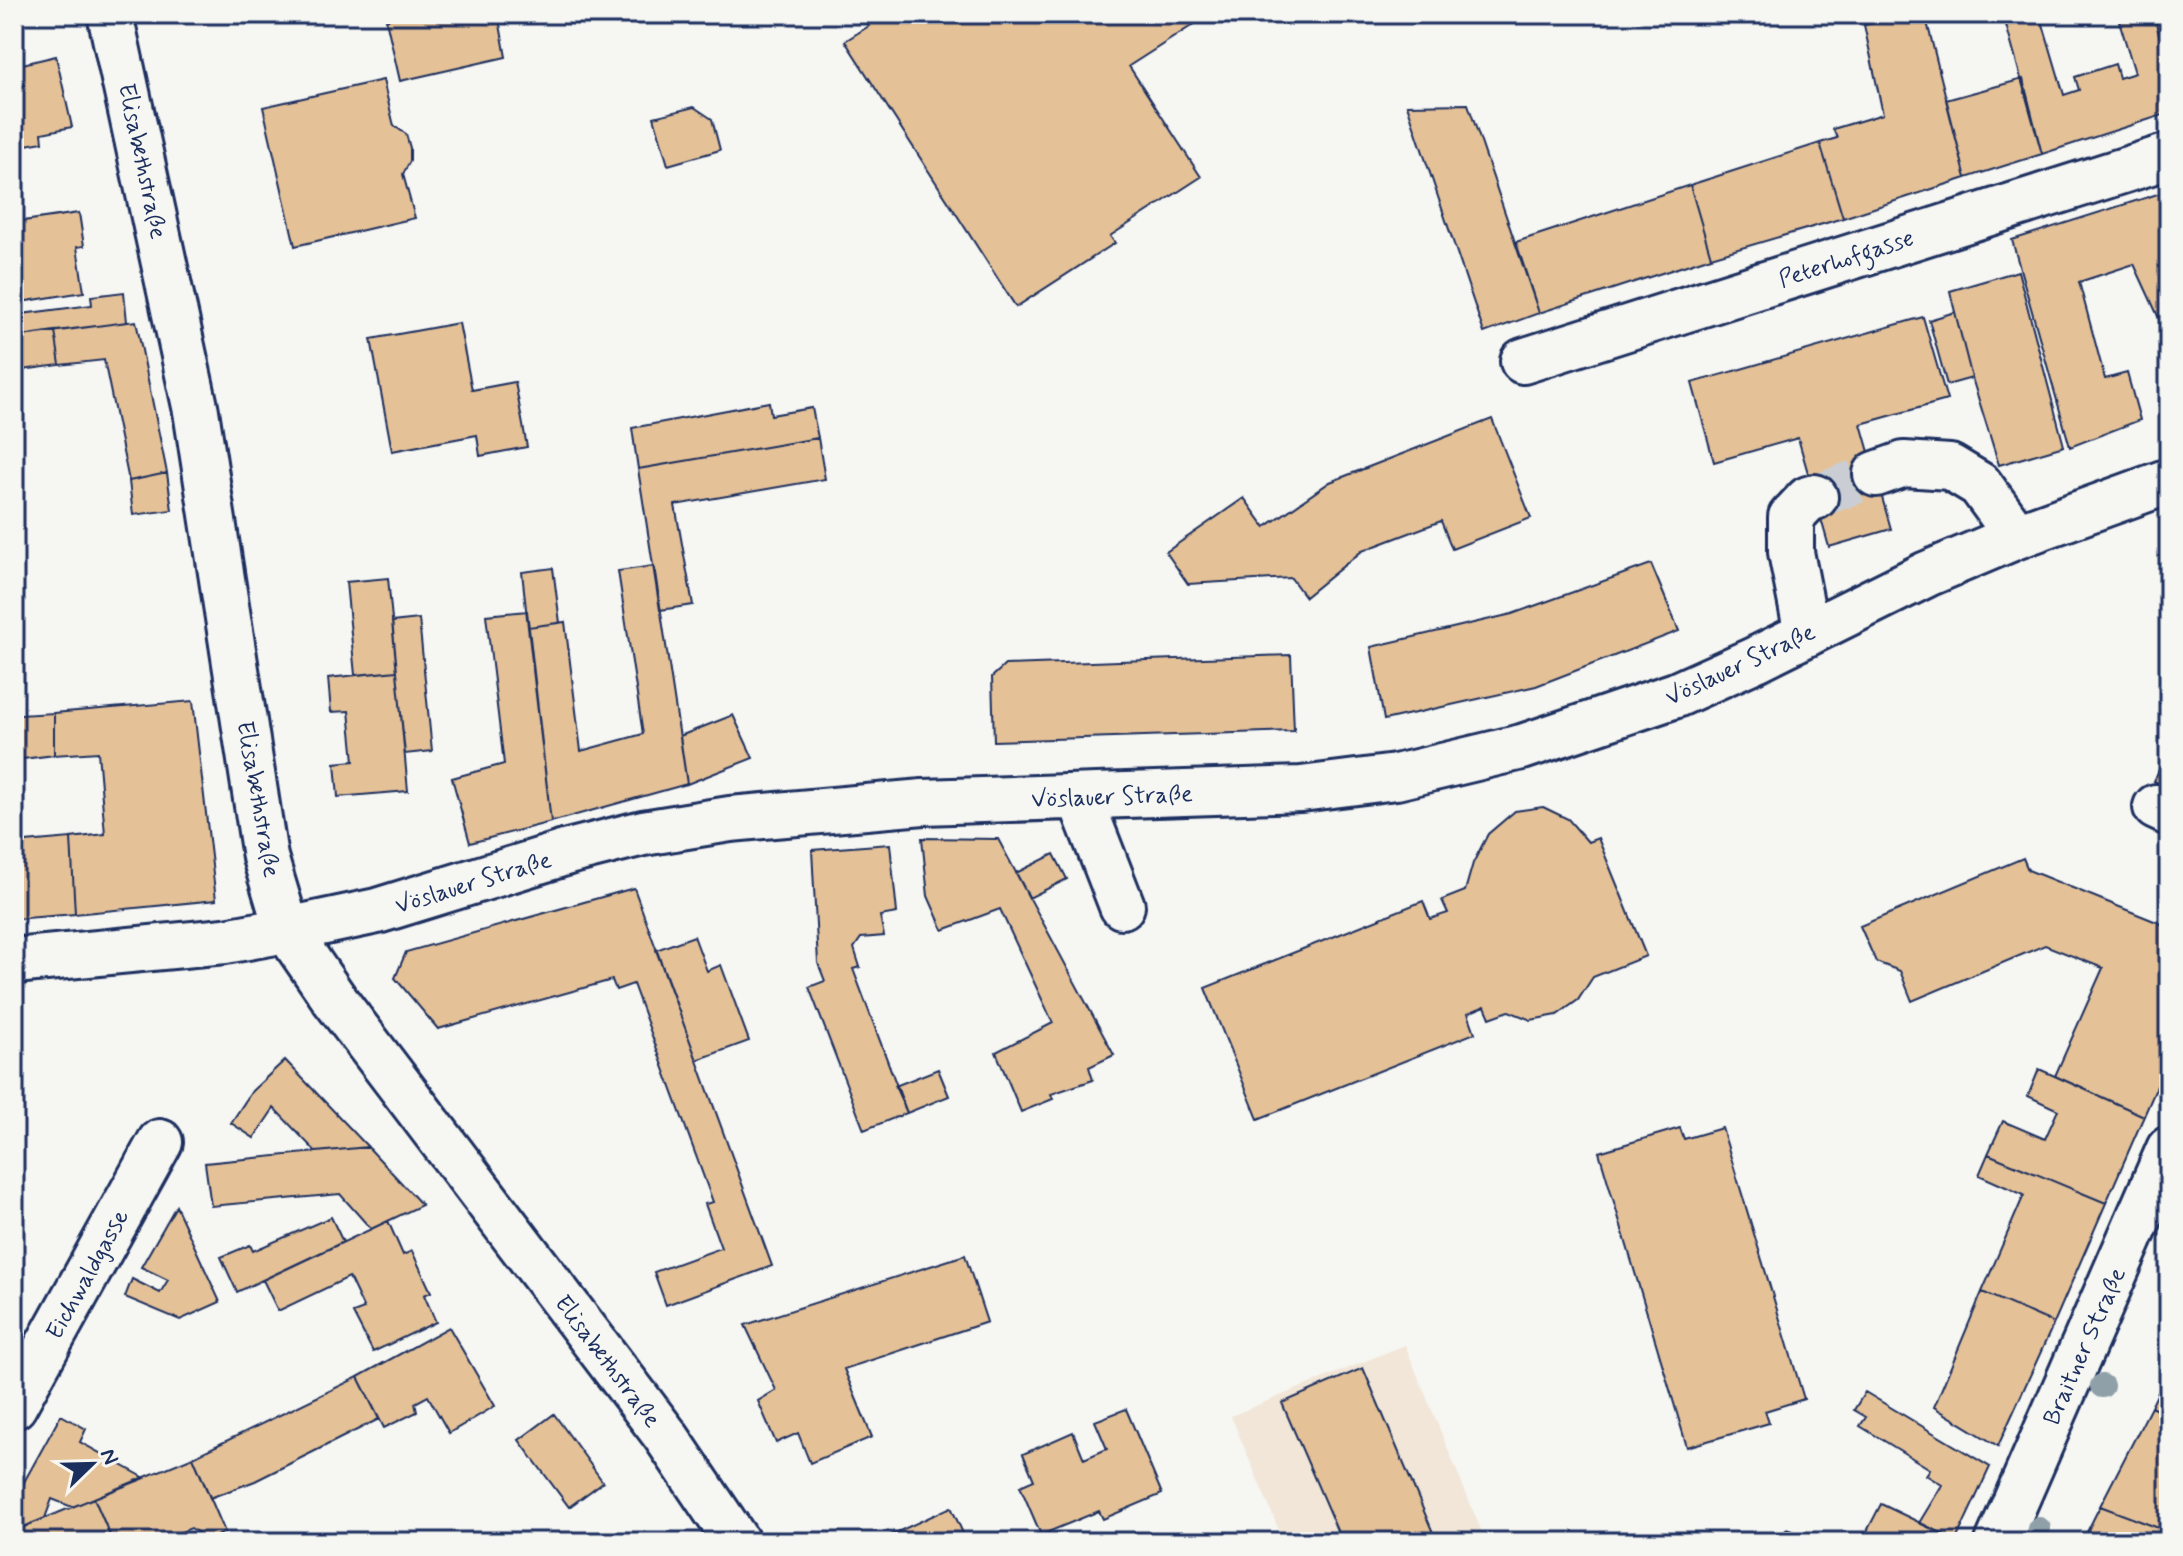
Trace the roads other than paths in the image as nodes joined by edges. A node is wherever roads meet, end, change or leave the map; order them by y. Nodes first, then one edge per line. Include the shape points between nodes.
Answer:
1 (110, 14) edge
2 (2169, 156) edge
3 (1523, 361) dead end
4 (1876, 474) tunnel mouth
5 (2169, 481) edge
6 (1815, 497) tunnel mouth
7 (2017, 536) junction
8 (1807, 634) junction
9 (1080, 798) junction
10 (1122, 906) dead end
11 (287, 930) junction
12 (14, 961) edge
13 (160, 1142) dead end
14 (2169, 1149) edge
15 (14, 1406) edge
16 (737, 1542) edge
17 (1998, 1542) edge

1 - 11 street, Elisabethstraße via 196,411 265,857
2 - 3 street, Peterhofgasse
4 - 7 street via 1904,464 1950,467 1980,485
5 - 7 street, Vöslauer Straße
6 - 8 street via 1791,517 1791,552
7 - 8 street, Vöslauer Straße
8 - 9 street, Vöslauer Straße via 1676,695 1594,725 1396,777 1301,789
9 - 10 street
9 - 11 street, Vöslauer Straße via 923,802 730,819 643,833 377,911
11 - 12 street, Vöslauer Straße
11 - 16 street, Elisabethstraße via 665,1435
13 - 15 street, Eichwaldgasse
14 - 17 street, Braitner Straße

